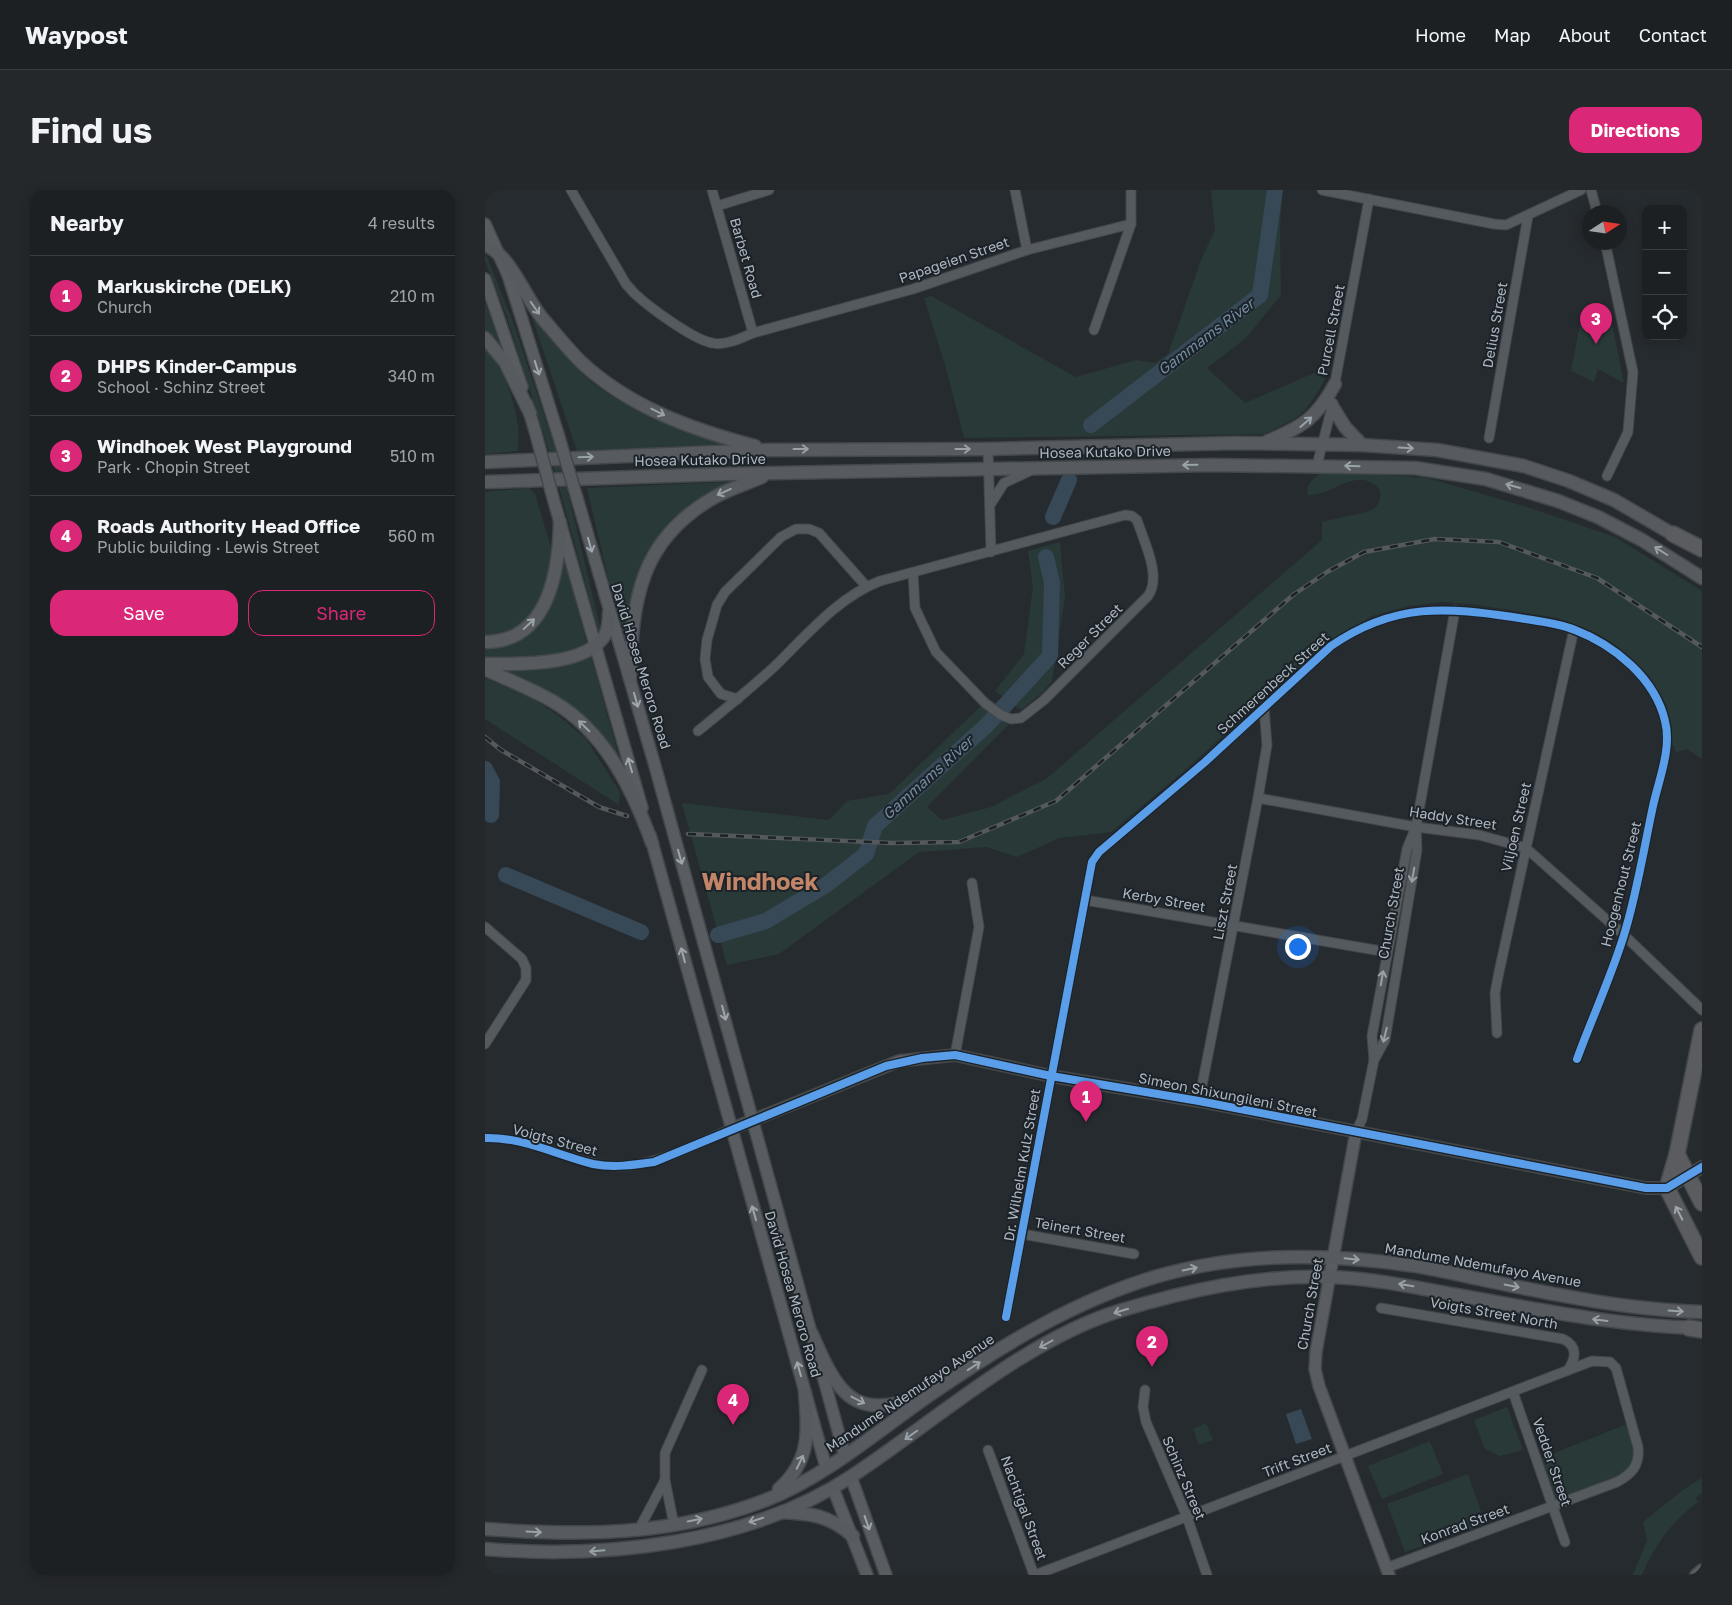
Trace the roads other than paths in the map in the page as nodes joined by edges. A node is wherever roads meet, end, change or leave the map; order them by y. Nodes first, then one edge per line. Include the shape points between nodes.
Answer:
1 (571, 190) edge
2 (712, 190) edge
3 (769, 190) edge
4 (1015, 190) edge
5 (1131, 190) edge
6 (1323, 190) edge
7 (1581, 190) edge
8 (1591, 190) edge
9 (1369, 199) junction
10 (1595, 205) edge
11 (717, 206) junction
12 (1528, 216) junction
13 (485, 224) edge
14 (1131, 224) junction
15 (485, 245) edge
16 (1027, 250) junction
17 (1607, 250) edge
18 (499, 253) junction
19 (485, 279) edge
20 (1094, 330) dead end
21 (753, 333) junction
22 (485, 338) edge
23 (1335, 384) junction
24 (1333, 406) junction
25 (530, 413) junction
26 (1489, 438) dead end
27 (1263, 443) junction
28 (1323, 445) junction
29 (1362, 445) junction
30 (988, 449) junction
31 (767, 450) junction
32 (485, 462) edge
33 (1317, 465) junction
34 (1037, 468) junction
35 (988, 469) junction
36 (769, 474) junction
37 (1607, 476) dead end
38 (487, 482) edge
39 (990, 507) junction
40 (559, 522) junction
41 (1673, 534) junction
42 (1702, 549) edge
43 (991, 552) junction
44 (1702, 554) edge
45 (913, 573) junction
46 (1702, 578) edge
47 (866, 586) junction
48 (1455, 610) junction
49 (609, 613) junction
50 (1574, 629) junction
51 (485, 642) edge
52 (597, 645) junction
53 (485, 664) edge
54 (485, 669) edge
55 (629, 678) junction
56 (738, 699) junction
57 (1265, 707) junction
58 (698, 731) dead end
59 (1668, 739) joint
60 (1258, 798) junction
61 (1416, 826) junction
62 (652, 843) junction
63 (1526, 848) junction
64 (972, 883) dead end
65 (1085, 900) junction
66 (485, 927) edge
67 (1234, 927) junction
68 (1624, 935) junction
69 (1387, 952) junction
70 (1702, 1010) edge
71 (1702, 1030) edge
72 (1497, 1033) dead end
73 (485, 1044) edge
74 (955, 1055) junction
75 (1577, 1059) dead end
76 (1374, 1060) junction
77 (1051, 1076) junction
78 (1199, 1101) junction
79 (754, 1121) junction
80 (731, 1129) junction
81 (1357, 1132) junction
82 (485, 1138) edge
83 (1677, 1154) junction
84 (1702, 1167) edge
85 (1689, 1176) junction
86 (1667, 1188) junction
87 (1702, 1203) edge
88 (1023, 1234) junction
89 (1134, 1254) dead end
90 (1333, 1257) junction
91 (1702, 1257) edge
92 (1330, 1277) junction
93 (1381, 1308) dead end
94 (1702, 1312) edge
95 (1006, 1317) dead end
96 (1698, 1329) edge
97 (812, 1334) junction
98 (703, 1370) dead end
99 (1567, 1370) junction
100 (1145, 1390) dead end
101 (934, 1392) junction
102 (1513, 1392) junction
103 (805, 1393) junction
104 (988, 1450) dead end
105 (845, 1456) junction
106 (1346, 1456) junction
107 (826, 1467) junction
108 (851, 1476) junction
109 (665, 1480) junction
110 (833, 1488) junction
111 (769, 1499) junction
112 (1553, 1506) junction
113 (780, 1512) junction
114 (1187, 1517) junction
115 (674, 1524) junction
116 (485, 1528) edge
117 (638, 1531) junction
118 (853, 1536) junction
119 (1565, 1542) dead end
120 (485, 1549) edge
121 (1702, 1570) edge
122 (1388, 1571) edge
123 (867, 1575) edge
124 (886, 1575) edge
125 (1035, 1575) edge
126 (1207, 1575) edge
127 (1695, 1575) edge

1 - 21 street, Papageien Street via 626,284 640,299 695,337 713,344
2 - 11 street, Barbet Road
3 - 11 street
4 - 16 street
5 - 14 street
6 - 9 street
7 - 12 street
8 - 10 street
9 - 12 street via 1494,224 1506,225
9 - 23 street, Purcell Street
11 - 21 street, Barbet Road
12 - 26 street, Delius Street
13 - 18 main road, David Hosea Meroro Road
14 - 16 street, Papageien Street
14 - 20 street
15 - 18 main road
16 - 21 street, Papageien Street via 913,290
17 - 37 street via 1633,372 1628,432
18 -> 31 main road via 541,317 581,362 599,377 676,421
18 -> 49 main road, David Hosea Meroro Road, bridge via 558,434
19 - 25 main road, David Hosea Meroro Road
22 - 25 main road via 505,362
23 - 24 street, Purcell Street
27 -> 23 main road via 1298,429 1321,406
24 - 28 street, Purcell Street
24 - 29 main road via 1345,427
25 - 40 main road, David Hosea Meroro Road, bridge
27 - 28 main road, Hosea Kutako Drive
27 - 30 main road, Hosea Kutako Drive
28 - 29 main road, Hosea Kutako Drive
28 - 33 street, Purcell Street
29 -> 41 main road, Hosea Kutako Drive via 1437,450 1524,466 1614,500
31 -> 30 main road, Hosea Kutako Drive
30 - 35 street
32 -> 31 main road, Hosea Kutako Drive
33 -> 34 main road, Hosea Kutako Drive
46 -> 33 main road, Hosea Kutako Drive via 1598,517 1517,487 1478,477 1415,468
34 - 35 main road, Hosea Kutako Drive
34 - 39 street via 1004,483
35 - 36 main road, Hosea Kutako Drive
35 - 39 street
36 - 38 main road, Hosea Kutako Drive
36 -> 55 main road via 701,505 675,527 656,551 637,593
39 - 43 street
51 -> 40 main road via 515,635 544,606 557,572
40 - 52 main road, David Hosea Meroro Road
41 - 42 highway
41 - 44 main road, Hosea Kutako Drive
43 - 45 street, Reger Street
43 - 45 street, Reger Street via 1128,515 1137,520 1153,574 1153,586 1148,596 1044,700 1021,718 1001,715 985,703 936,652 915,608
45 - 47 street, Reger Street
47 - 56 street, Reger Street via 843,602
47 - 56 street via 819,533 809,528 796,529 781,538 725,592 711,624 705,659 708,677 721,694
48 - 50 street, Schmerenbeck Street
48 - 57 street, Schmerenbeck Street via 1426,610 1390,616 1352,631 1313,661
48 - 61 street, Church Street
49 - 52 main road via 605,635
49 - 55 main road, David Hosea Meroro Road
50 - 59 street, Schmerenbeck Street via 1612,648 1643,679 1659,704
50 - 63 street, Viljoen Street
52 - 53 main road via 574,656 537,665
62 -> 52 main road, David Hosea Meroro Road
62 -> 54 main road via 621,772 588,730 555,702
55 -> 79 main road, David Hosea Meroro Road
56 - 58 street, Reger Street
57 - 60 street, Liszt Street via 1267,745
57 - 65 street, Schmerenbeck Street via 1099,852 1092,862
59 - 68 street, Hoogenhout Street
60 - 61 street, Haddy Street
60 - 67 street, Liszt Street
61 - 63 street, Haddy Street via 1479,835
61 - 69 street, Church Street via 1407,849
61 -> 76 street, Church Street via 1417,850 1385,1040
80 -> 62 main road, David Hosea Meroro Road
63 - 68 street, Haddy Street
63 - 72 street, Viljoen Street via 1495,993
64 - 74 street via 979,927
65 - 67 street, Kerby Street
65 - 77 street, Dr. Wilhelm Kulz Street
66 - 73 street via 522,959 527,968 526,980
67 - 69 street, Kerby Street
67 - 78 street, Liszt Street
68 - 70 street, Haddy Street
68 - 75 street, Hoogenhout Street
76 -> 69 street, Church Street via 1372,1036
71 - 83 highway
74 - 77 main road, Simeon Shixungileni Street
74 - 79 main road, Simeon Shixungileni Street via 899,1061
76 - 81 street, Church Street
77 - 78 main road, Simeon Shixungileni Street
77 - 88 street, Dr. Wilhelm Kulz Street
78 - 81 main road, Simeon Shixungileni Street
79 - 80 main road
79 - 97 main road, David Hosea Meroro Road
80 - 82 street, Voigts Street via 654,1162 626,1167 594,1164 529,1143
103 -> 80 main road, David Hosea Meroro Road
81 - 86 main road, Simeon Shixungileni Street via 1646,1188
81 - 90 main road, Church Street
83 - 85 highway
83 - 86 highway
84 - 85 main road
85 - 86 main road
85 - 87 highway
91 -> 86 highway
88 - 89 street, Teinert Street
88 - 95 street, Dr. Wilhelm Kulz Street
90 - 92 main road, Church Street
90 -> 94 main road, Mandume Ndemufayo Avenue via 1409,1265 1647,1309
101 -> 90 main road, Mandume Ndemufayo Avenue via 1046,1320 1109,1292 1158,1276 1221,1264 1269,1258
96 -> 92 main road via 1591,1319 1381,1281
92 - 106 main road, Church Street via 1315,1368
92 -> 108 main road via 1256,1278 1230,1283 1117,1312 1075,1328 1026,1355
93 - 99 street, Voigts Street North via 1563,1339 1574,1348 1575,1358
97 -> 101 main road via 835,1383 854,1399 880,1407
97 - 105 main road, David Hosea Meroro Road
98 - 109 street via 665,1453
99 - 102 street, Trift Street
99 - 112 street, Konrad Street via 1603,1360 1616,1368 1639,1455 1635,1470 1626,1478
100 - 114 street, Schinz Street via 1143,1407 1146,1422
101 - 105 main road, Mandume Ndemufayo Avenue
102 - 106 street, Trift Street
102 - 112 street, Vedder Street
103 - 107 main road, David Hosea Meroro Road
111 -> 103 main road via 801,1463 806,1446
104 - 125 street, Nachtigal Street
105 - 107 main road, Mandume Ndemufayo Avenue
105 - 108 main road
106 - 114 street, Trift Street
106 - 122 main road, Church Street
107 - 110 main road
107 - 111 main road, Mandume Ndemufayo Avenue
108 - 110 main road
108 -> 124 main road
109 - 115 street
109 - 117 street
110 - 113 main road
110 - 118 main road
115 -> 111 main road, Mandume Ndemufayo Avenue
112 - 119 street, Vedder Street
112 - 122 street, Konrad Street
113 - 118 main road via 826,1518 837,1522
113 -> 120 main road via 701,1536 630,1548 585,1553
114 - 125 street, Trift Street
114 - 126 street, Schinz Street
115 - 117 main road, Mandume Ndemufayo Avenue
116 -> 117 main road, Mandume Ndemufayo Avenue via 579,1534
118 - 123 main road
121 - 127 main road

